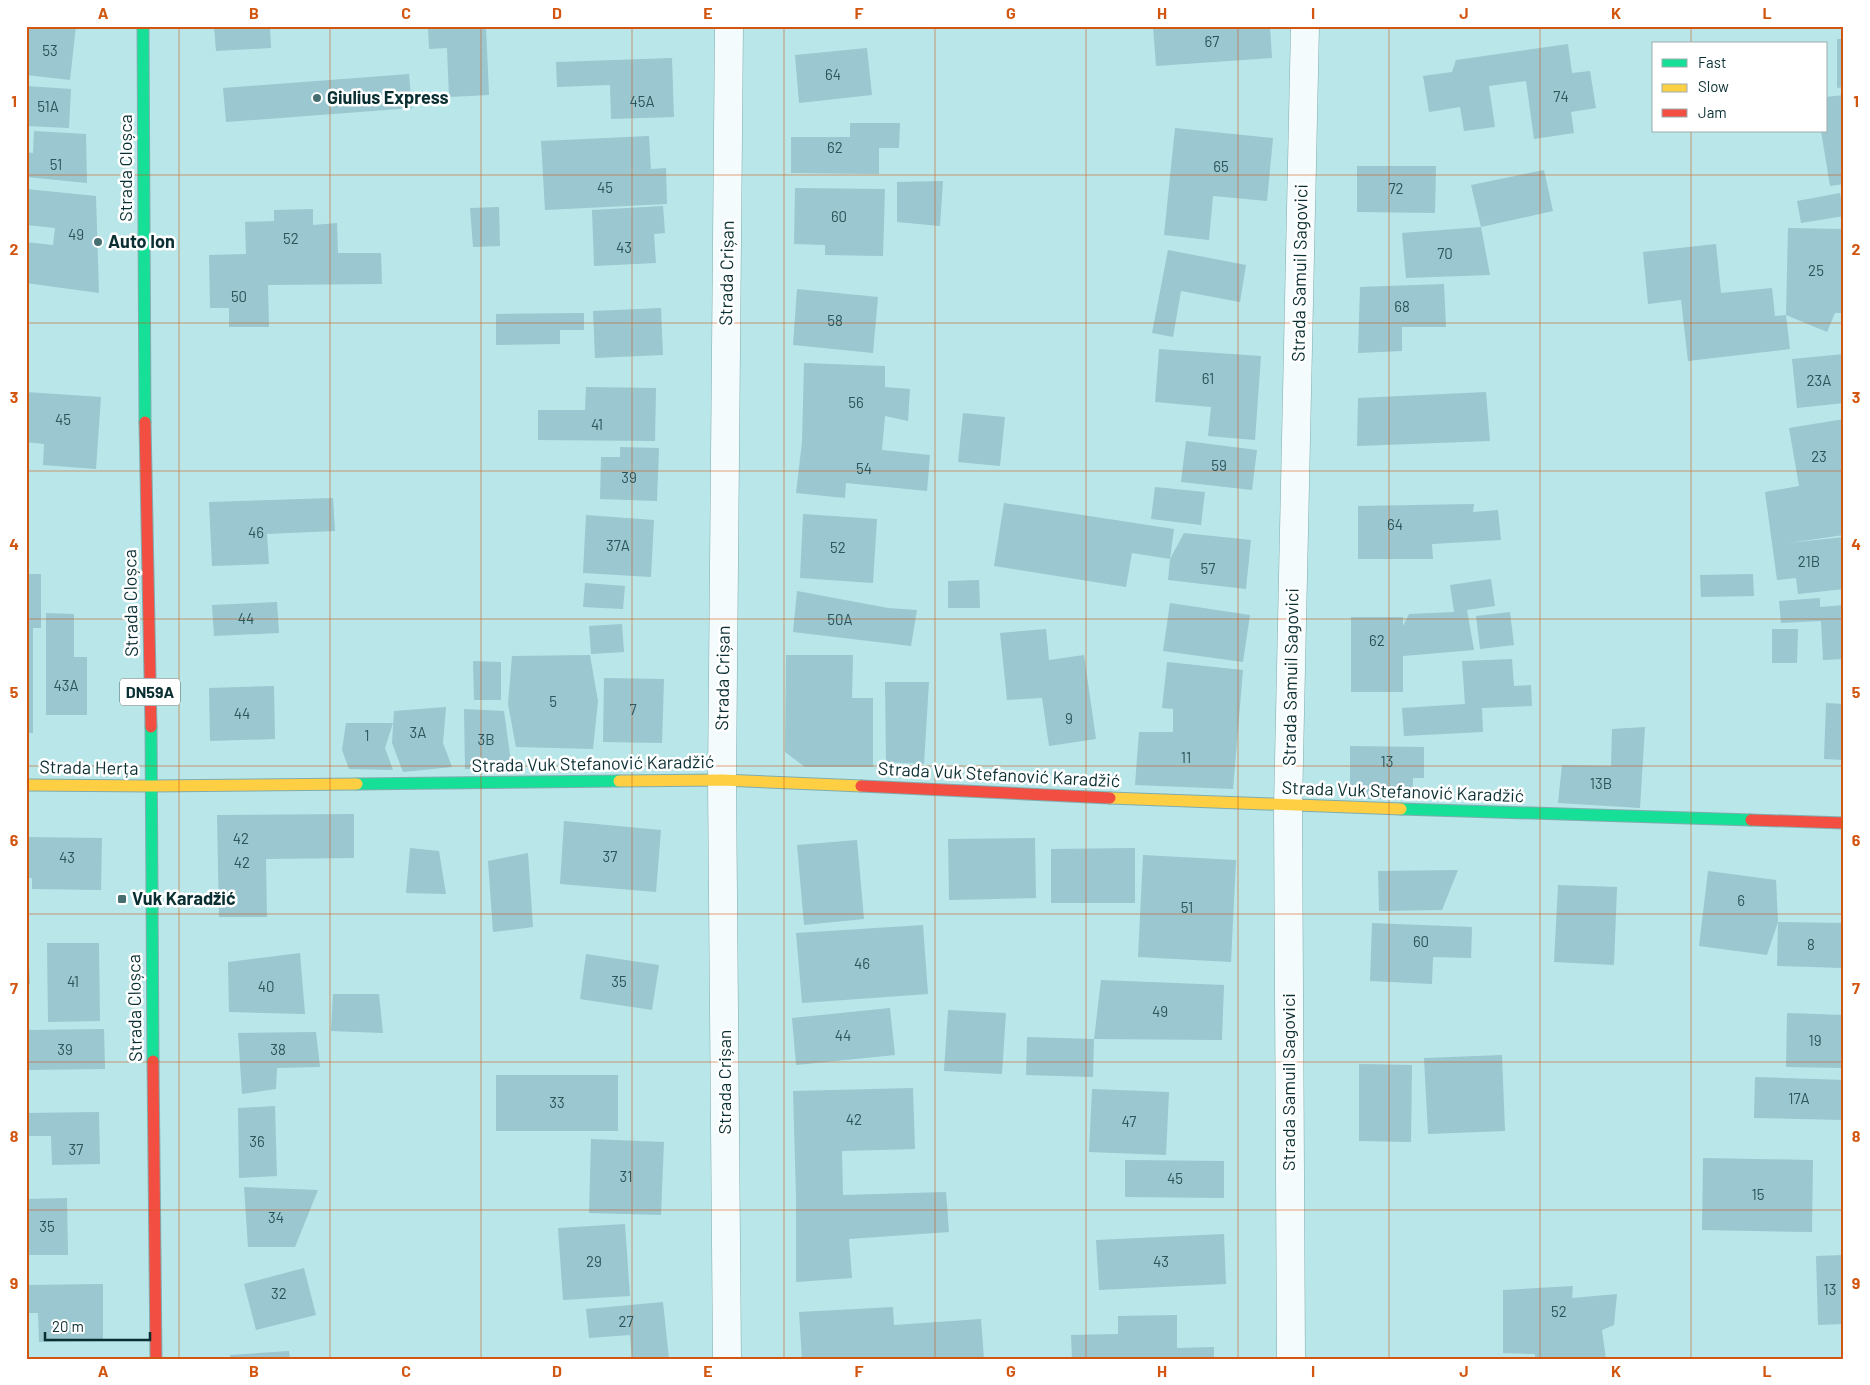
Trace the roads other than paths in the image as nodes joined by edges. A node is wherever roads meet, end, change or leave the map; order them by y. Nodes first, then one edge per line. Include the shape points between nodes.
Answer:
1 (143, 26) edge
2 (729, 26) edge
3 (1305, 26) edge
4 (722, 780) junction
5 (26, 785) edge
6 (152, 786) junction
7 (1288, 806) junction
8 (1844, 823) edge
9 (156, 1359) edge
10 (727, 1359) edge
11 (1290, 1359) edge

1 - 6 street, Strada Cloșca / DN59A via 144,342
2 - 4 street, Strada Crișan
3 - 7 street, Strada Samuil Sagovici
4 - 6 street, Strada Vuk Stefanović Karadžić
4 - 7 street, Strada Vuk Stefanović Karadžić
4 - 10 street, Strada Crișan
5 - 6 street, Strada Herța
6 - 9 street, Strada Cloșca / DN59A
7 - 8 street, Strada Vuk Stefanović Karadžić
7 - 11 street, Strada Samuil Sagovici

